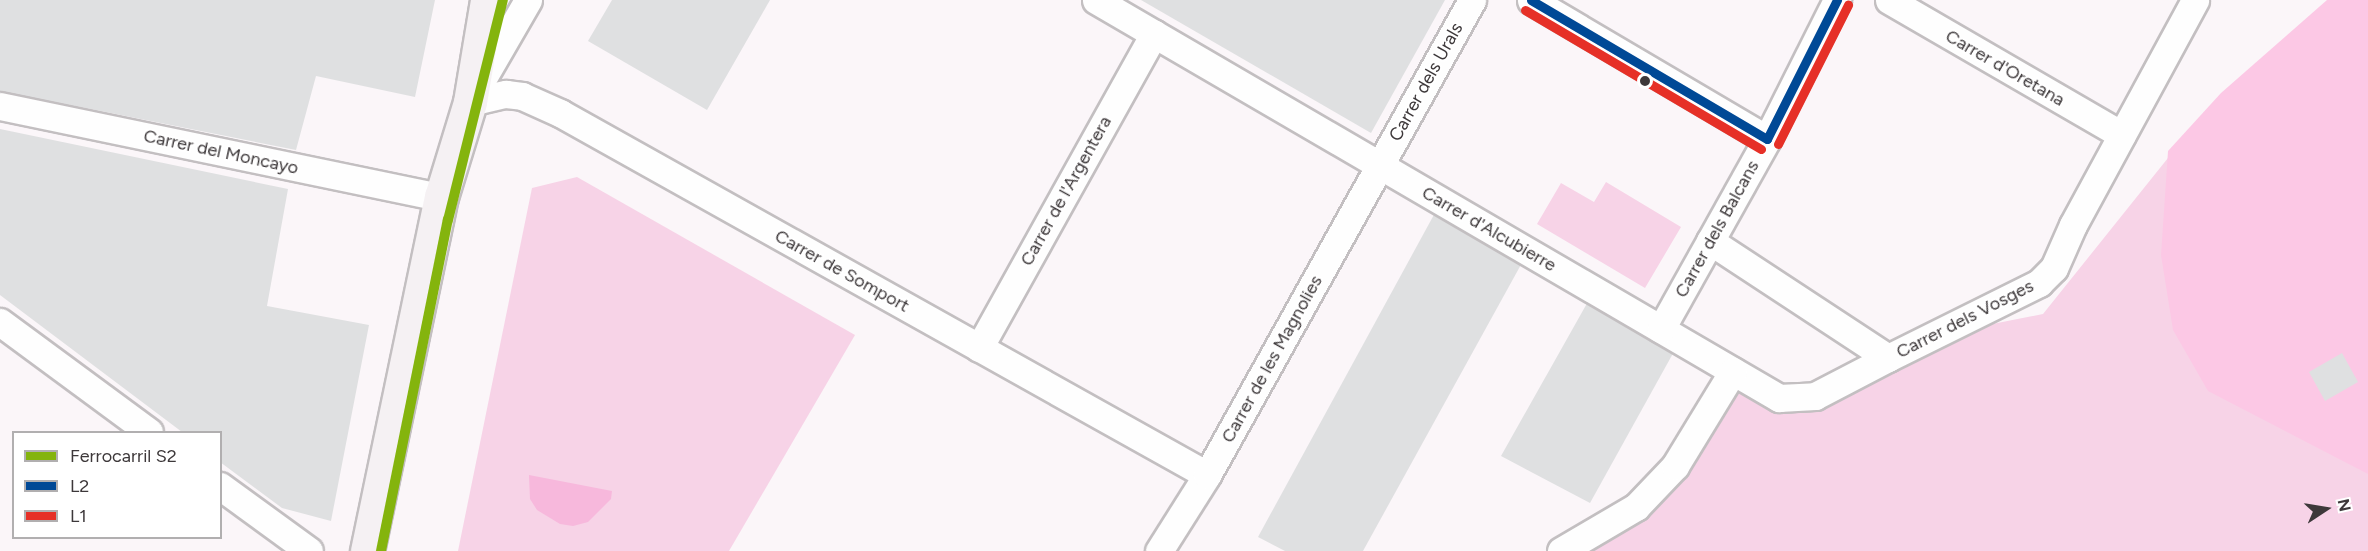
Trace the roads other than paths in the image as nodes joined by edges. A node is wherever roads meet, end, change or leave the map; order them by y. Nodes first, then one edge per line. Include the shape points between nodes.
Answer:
1 (487, 0) edge
2 (528, 0) edge
3 (1096, 0) edge
4 (1472, 0) edge
5 (1531, 0) edge
6 (1837, 0) edge
7 (1889, 0) edge
8 (2195, 0) edge
9 (1154, 33) junction
10 (470, 102) junction
11 (0, 106) edge
12 (2122, 135) junction
13 (1767, 139) junction
14 (1380, 165) junction
15 (441, 197) junction
16 (1710, 241) junction
17 (0, 322) edge
18 (1661, 330) junction
19 (979, 348) junction
20 (1888, 358) junction
21 (1732, 371) junction
22 (148, 431) edge
23 (1207, 475) junction
24 (222, 487) edge
25 (1168, 548) edge
26 (309, 551) edge
27 (367, 551) edge
28 (1561, 551) edge

1 - 10 street
2 - 10 street
3 - 9 street, Carrer d'Alcubierre
4 - 14 street, Carrer dels Urals
5 - 13 street
6 - 13 street, Carrer dels Balcans
7 - 12 street, Carrer d'Oretana
8 - 12 street, Carrer dels Vosges
9 - 14 street, Carrer d'Alcubierre
9 - 19 street, Carrer de l'Argentera
10 - 15 street
10 - 19 street, Carrer de Somport via 506,94 522,96 560,113
11 - 15 street, Carrer del Moncayo
12 - 20 street, Carrer dels Vosges via 2073,225 2055,268 2038,283
13 - 16 street, Carrer dels Balcans
14 - 18 street, Carrer d'Alcubierre
14 - 23 street, Carrer de les Magnolies
15 - 27 street
16 - 18 street, Carrer dels Balcans
16 - 20 street, Carrer dels Vosges
17 - 22 street
18 - 21 street, Carrer d'Alcubierre
19 - 23 street, Carrer de Somport
20 - 21 street, Carrer d'Alcubierre via 1815,396 1779,398
21 - 28 street via 1675,466 1644,498
23 - 25 street, Carrer de les Magnolies
24 - 26 street

